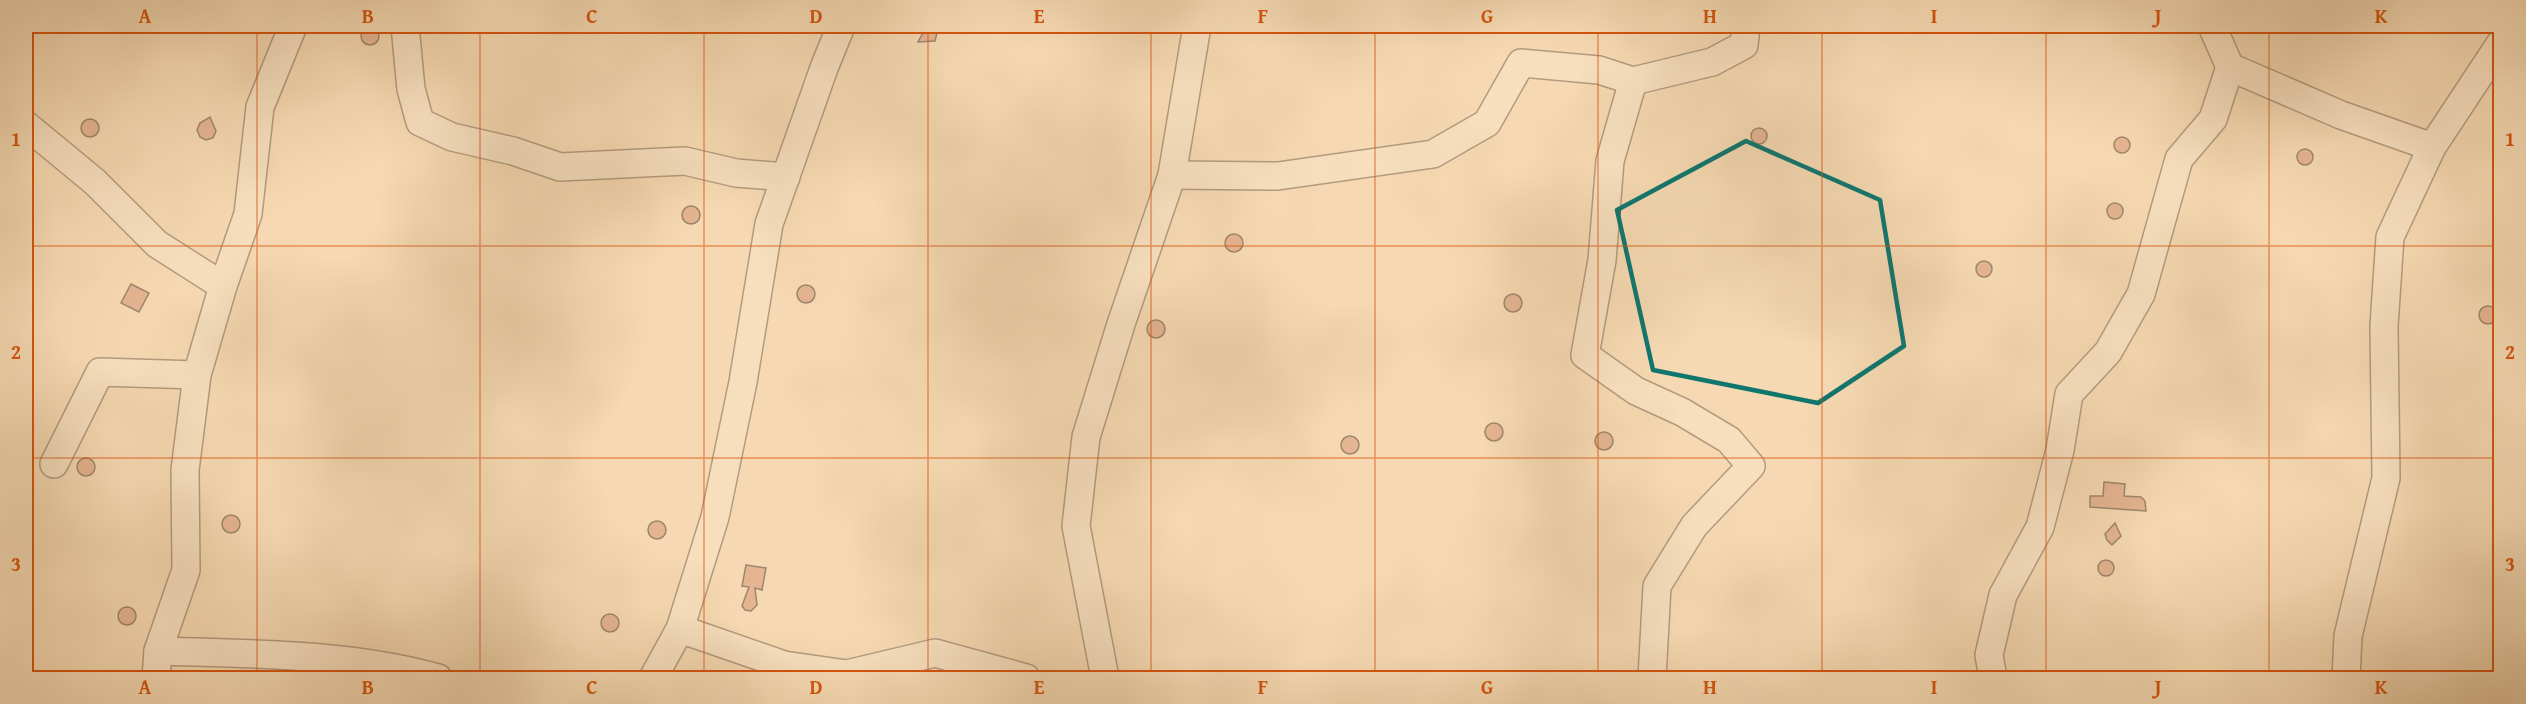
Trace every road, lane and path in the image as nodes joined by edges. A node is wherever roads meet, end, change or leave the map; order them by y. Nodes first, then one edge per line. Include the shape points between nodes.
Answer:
1 (293, 26) edge
2 (405, 26) edge
3 (841, 26) edge
4 (1197, 26) edge
5 (1746, 26) edge
6 (2212, 26) edge
7 (2500, 44) edge
8 (2230, 67) junction
9 (1633, 81) junction
10 (26, 125) edge
11 (2432, 147) junction
12 (1172, 175) junction
13 (786, 177) junction
14 (223, 286) junction
15 (197, 375) junction
16 (54, 464) dead end
17 (680, 629) junction
18 (158, 651) junction
19 (156, 678) edge
20 (438, 678) edge
21 (653, 678) edge
22 (1026, 678) edge
23 (1104, 678) edge
24 (1652, 678) edge
25 (1992, 678) edge
26 (2346, 678) edge

1 - 14 street via 260,107 248,214
2 - 13 street via 411,89 420,122 452,137 560,167 685,161 736,173
3 - 13 street
4 - 12 street
5 - 9 street via 1744,45 1712,63
6 - 8 street
7 - 11 street
8 - 11 street via 2341,115
8 - 25 street via 2213,119 2179,159 2141,294 2108,352 2069,394 2060,450 2040,527 2003,595 1989,655
9 - 12 street via 1599,70 1521,63 1487,123 1433,154 1278,176
9 - 24 street via 1610,161 1602,260 1586,355 1636,391 1729,440 1751,466 1695,526 1657,586
10 - 14 street via 95,182 157,244
11 - 26 street via 2390,237 2384,326 2386,478 2348,636
12 - 23 street via 1086,437 1076,526
13 - 17 street via 769,224 743,382 715,517
14 - 15 street
15 - 16 street via 100,372
15 - 18 street via 185,470 186,570
17 - 21 street
17 - 22 street via 784,665 847,674 935,653
18 - 19 street
18 - 20 street via 302,657 400,668

